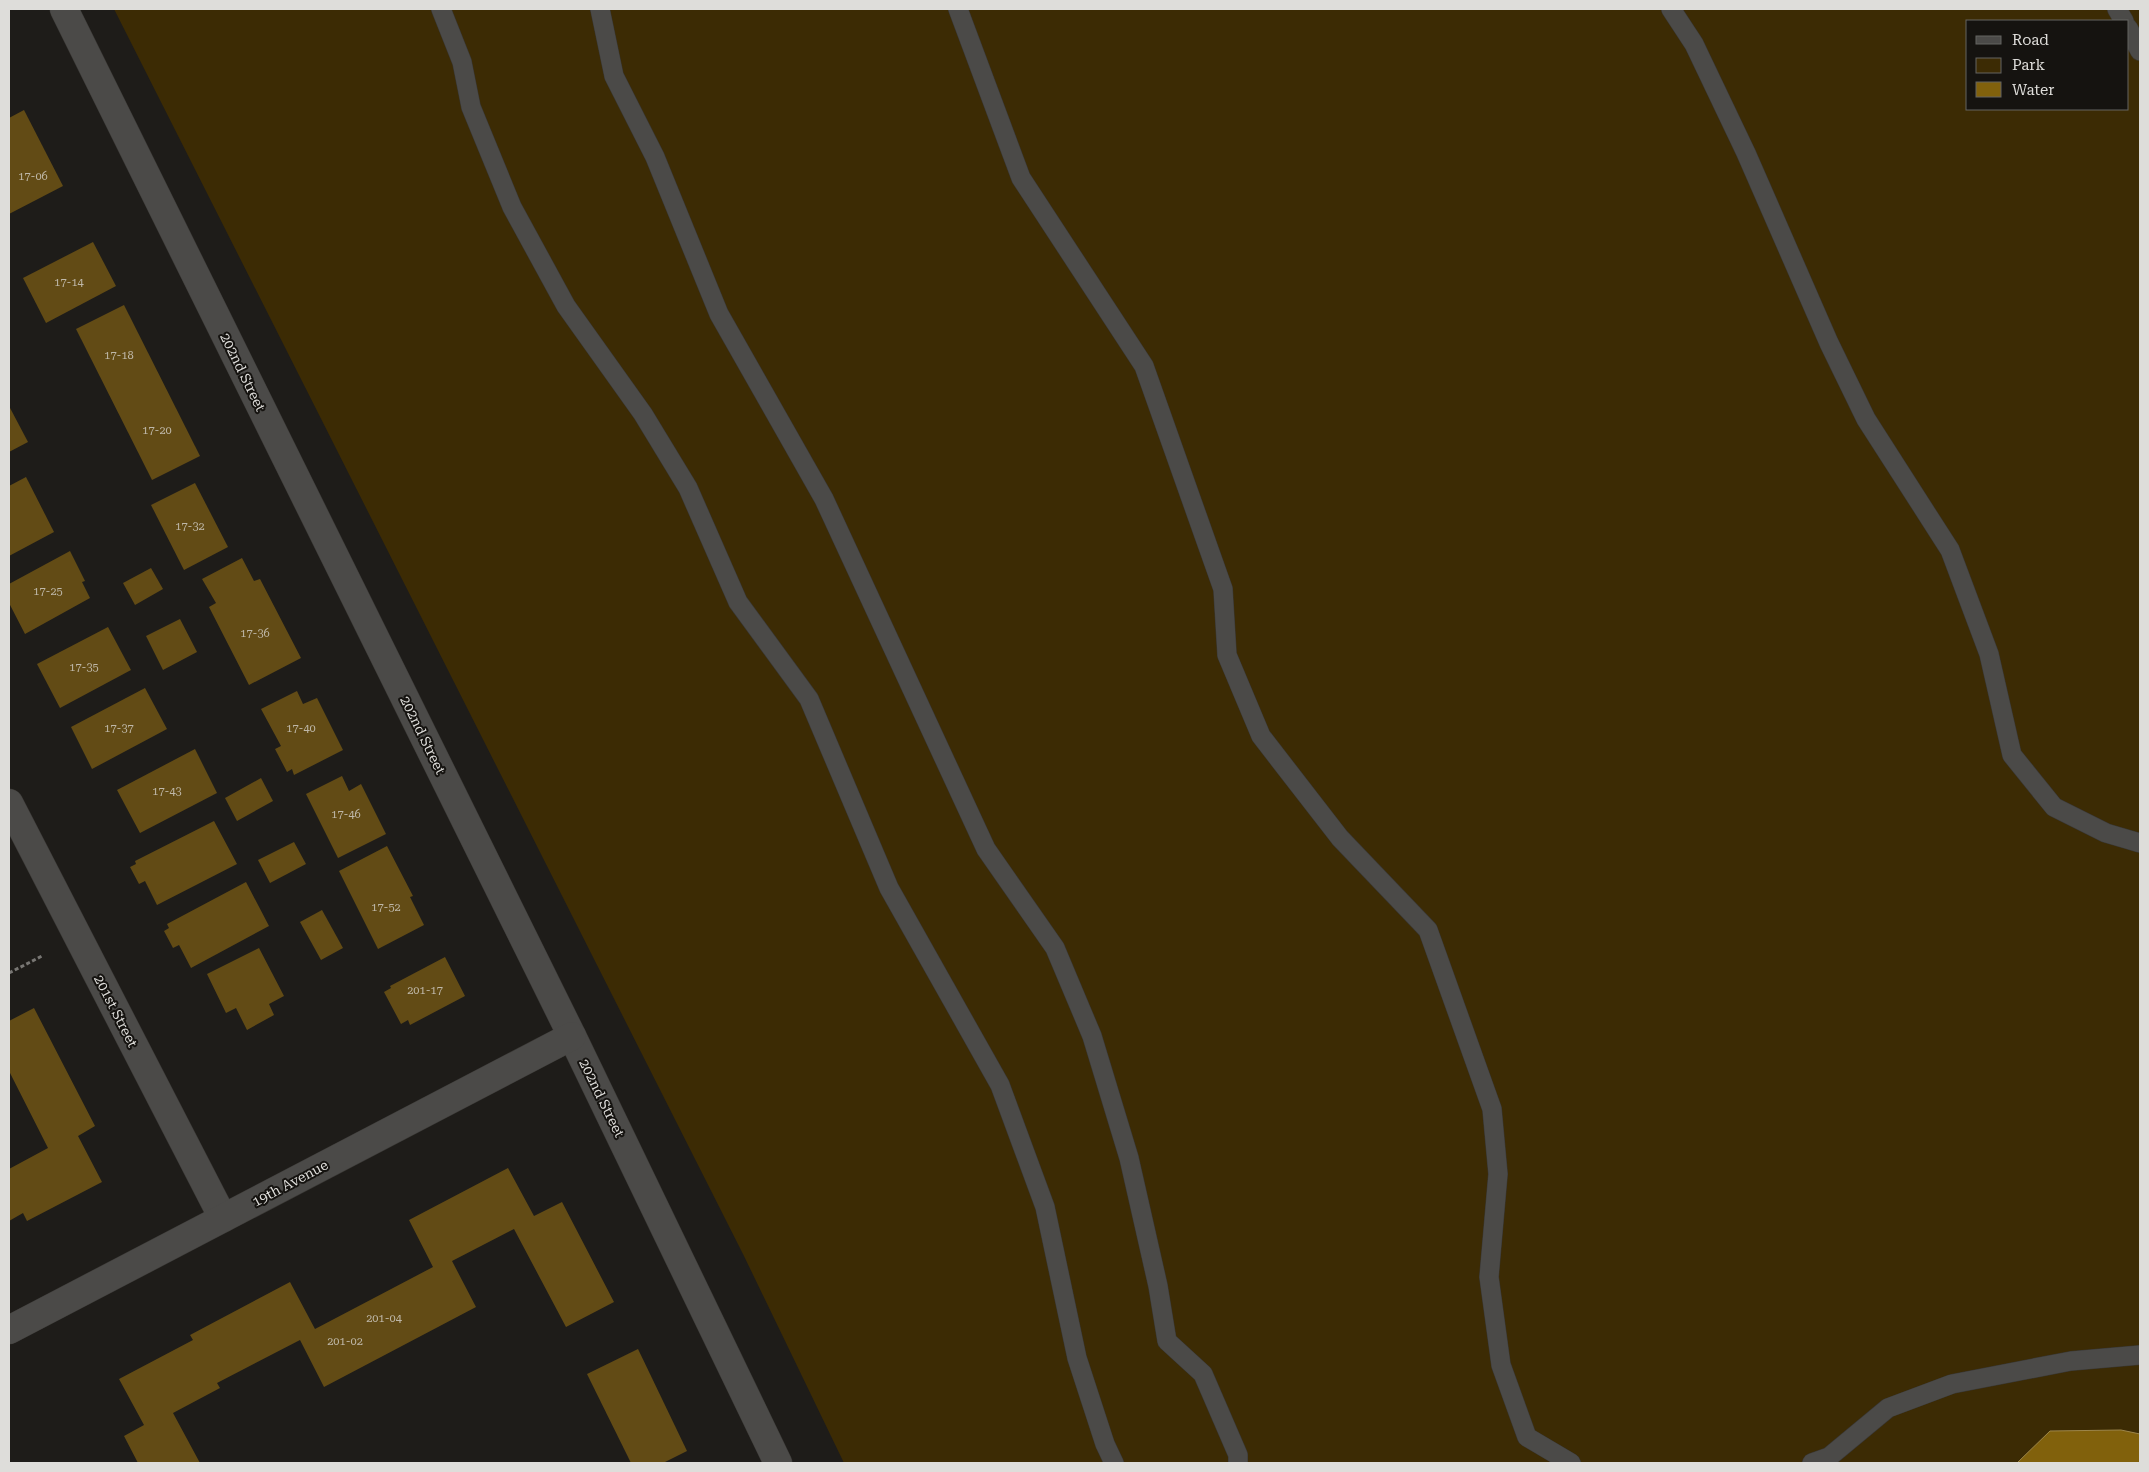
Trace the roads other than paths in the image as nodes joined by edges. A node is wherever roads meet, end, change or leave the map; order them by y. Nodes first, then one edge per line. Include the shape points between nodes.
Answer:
1 (64, 9) edge
2 (441, 9) edge
3 (600, 9) edge
4 (958, 9) edge
5 (1671, 9) edge
6 (2117, 9) edge
7 (2123, 20) edge
8 (2129, 30) edge
9 (2140, 51) edge
10 (9, 804) edge
11 (2140, 843) edge
12 (572, 1036) junction
13 (223, 1218) junction
14 (9, 1330) edge
15 (2140, 1354) edge
16 (778, 1463) edge
17 (1114, 1463) edge
18 (1238, 1463) edge
19 (1571, 1463) edge
20 (1812, 1463) edge

1 - 12 street, 202nd Street
2 - 17 lane via 462,62 471,106 512,208 566,306 643,414 688,488 738,602 809,699 889,888 1000,1085 1045,1207 1077,1358
3 - 18 lane via 614,76 655,157 720,314 824,499 986,850 1055,948 1092,1036 1129,1158 1158,1286 1167,1342 1203,1374 1238,1455
4 - 19 lane via 1021,178 1144,366 1223,589 1228,655 1261,736 1340,838 1428,930 1492,1109 1498,1174 1488,1277 1501,1365 1527,1437
5 - 11 lane via 1694,44 1746,153 1866,419 1950,550 1989,654 2012,755 2054,807 2106,833
6 - 7 lane
8 - 9 lane
10 - 13 street, 201st Street
12 - 13 street, 19th Avenue
12 - 16 street, 202nd Street
13 - 14 street, 19th Avenue
15 - 20 lane via 2071,1361 1952,1384 1888,1408 1829,1457

